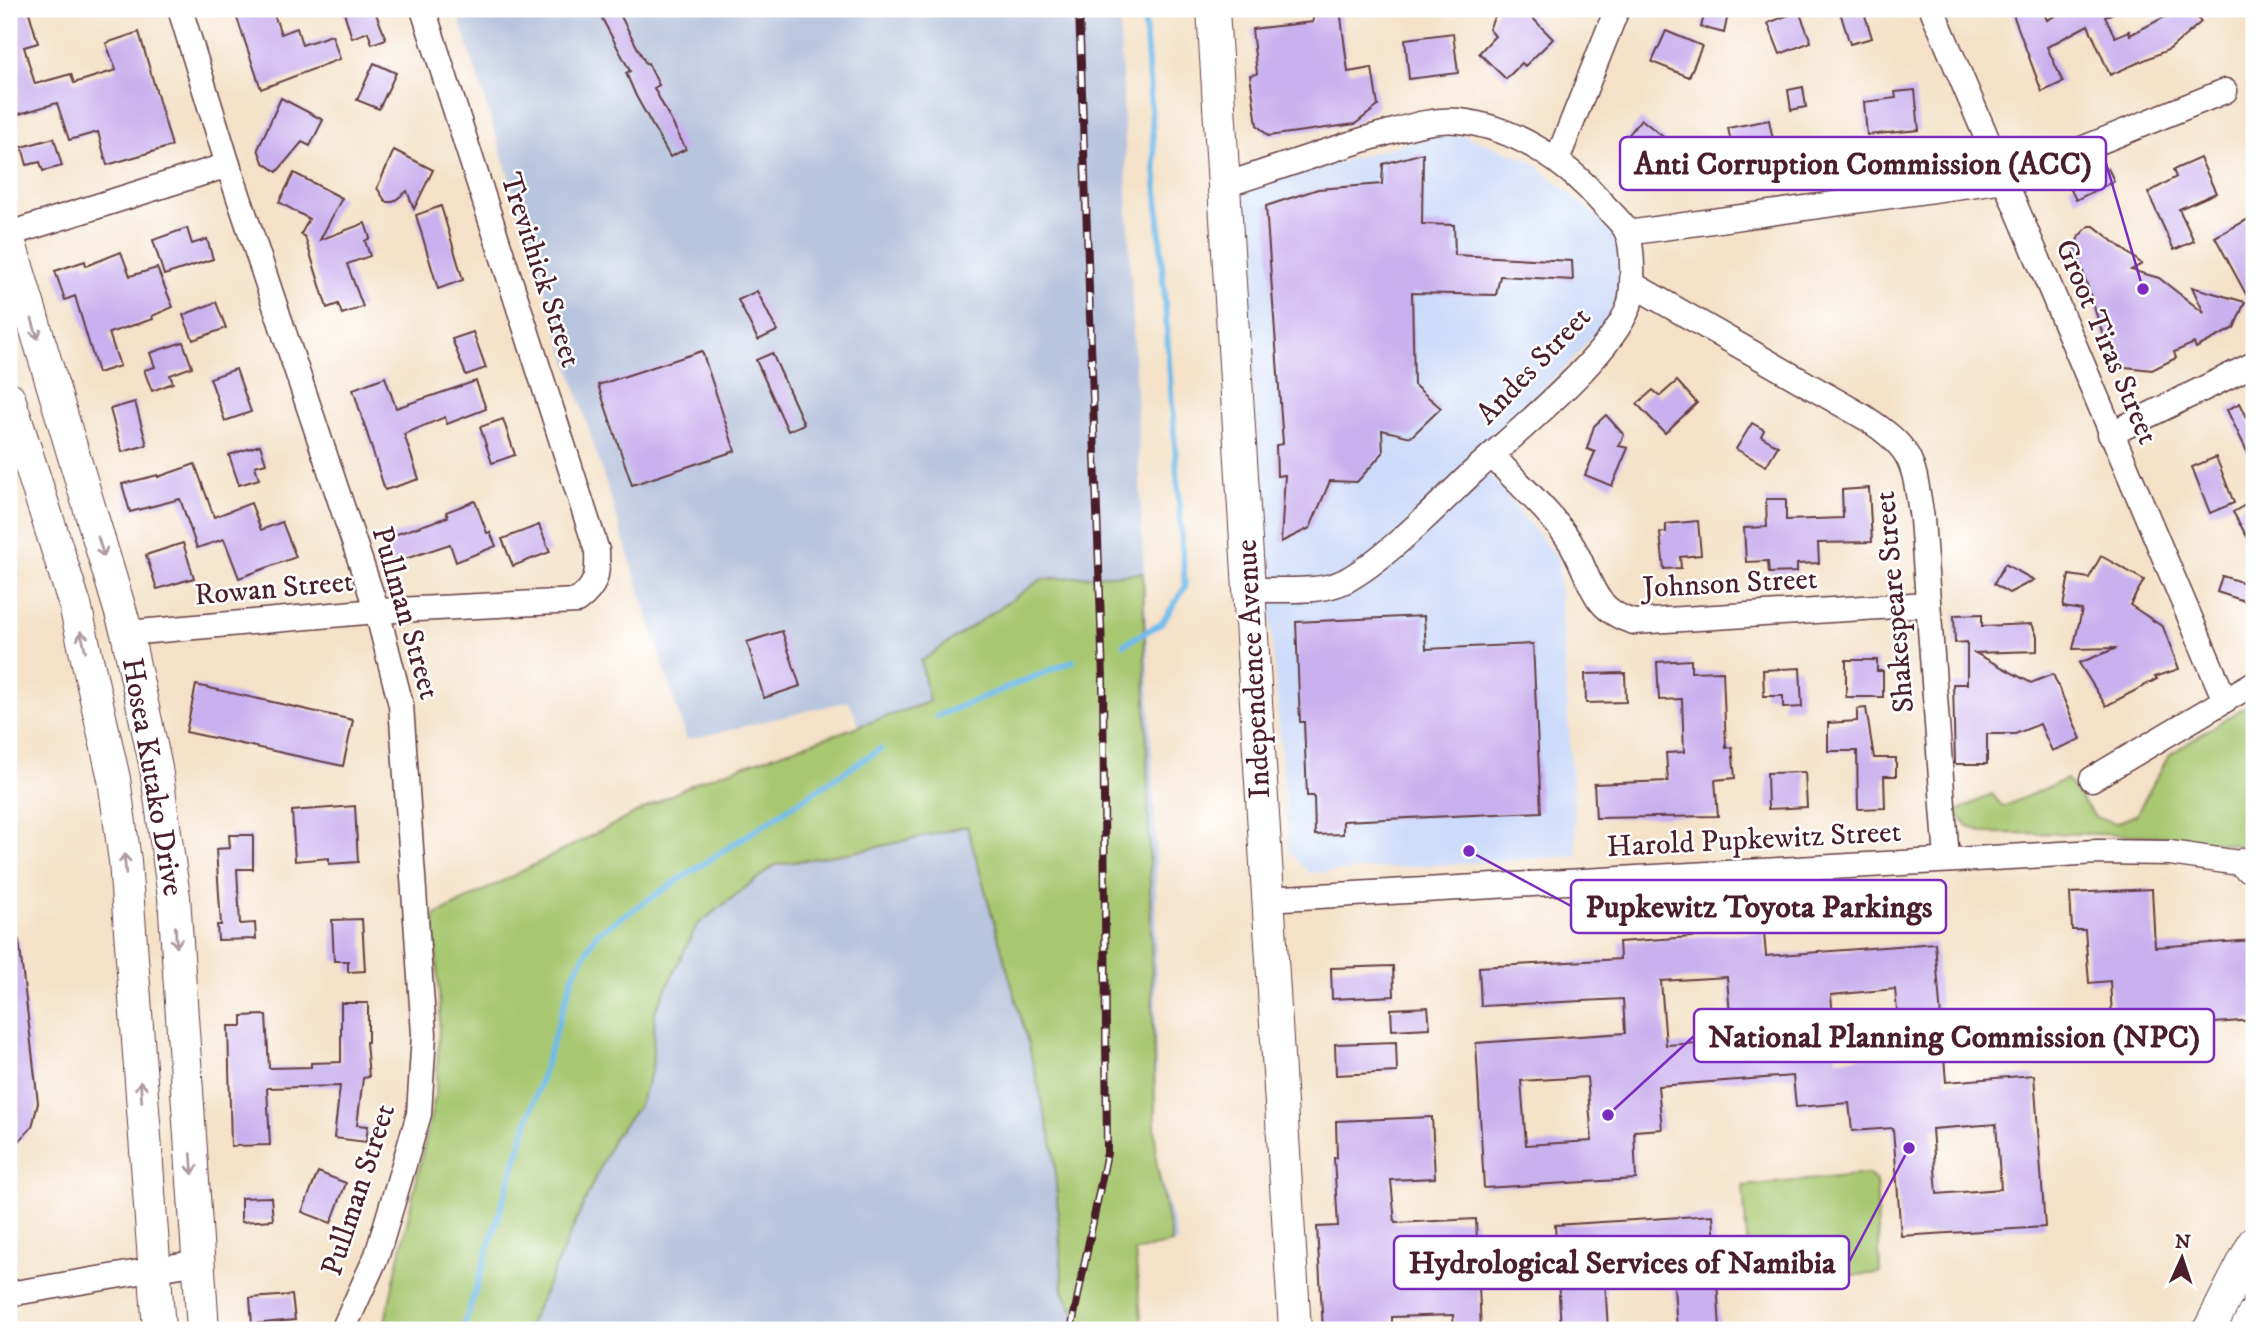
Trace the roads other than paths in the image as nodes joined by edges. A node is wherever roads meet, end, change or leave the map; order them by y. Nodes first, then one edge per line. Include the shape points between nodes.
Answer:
1 (180, 9) edge
2 (423, 9) edge
3 (1213, 9) edge
4 (1616, 9) edge
5 (1932, 9) edge
6 (2225, 91) dead end
7 (1557, 160) junction
8 (228, 165) junction
9 (2005, 180) junction
10 (1225, 185) junction
11 (1627, 233) junction
12 (9, 234) edge
13 (9, 240) edge
14 (1632, 284) junction
15 (2254, 364) edge
16 (9, 398) edge
17 (2110, 434) junction
18 (1492, 455) junction
19 (597, 551) joint
20 (1250, 590) junction
21 (1928, 604) junction
22 (377, 611) junction
23 (127, 634) junction
24 (2254, 683) edge
25 (2224, 698) junction
26 (2092, 779) dead end
27 (1947, 860) junction
28 (2251, 865) edge
29 (1266, 899) junction
30 (2254, 1242) edge
31 (199, 1262) junction
32 (153, 1269) junction
33 (9, 1294) edge
34 (2254, 1314) edge
35 (159, 1330) edge
36 (203, 1330) edge
37 (343, 1330) edge
38 (1295, 1330) edge
39 (2209, 1330) edge
40 (2246, 1330) edge

1 - 8 street, Pullman Street
2 - 19 street, Trevithick Street
3 - 10 main road, Independence Avenue
4 - 7 street
5 - 9 street, Groot Tiras Street
6 - 9 street
7 - 10 street via 1508,134 1459,121 1436,121
7 - 11 street
8 - 12 street
8 - 22 street, Pullman Street
9 - 11 street
9 - 17 street, Groot Tiras Street
10 - 20 main road, Independence Avenue
11 - 14 street, Andes Street
13 -> 23 main road, Hosea Kutako Drive
14 - 18 street, Andes Street via 1629,305 1615,332 1581,371
14 - 21 street, Shakespeare Street via 1891,434 1907,452 1915,473
15 - 17 street
32 -> 16 main road, Hosea Kutako Drive via 125,862 114,779 75,605
17 - 25 street, Groot Tiras Street
18 - 20 street, Andes Street via 1426,516 1343,582
18 - 21 street, Johnson Street via 1569,540 1595,595 1616,617 1634,622
19 - 22 street, Rowan Street via 598,573 592,590 577,601
20 - 29 main road, Independence Avenue
21 - 27 street, Shakespeare Street
22 - 23 street, Rowan Street
22 - 37 street, Pullman Street via 393,665 407,766 424,1049 413,1140 376,1255
23 -> 31 main road, Hosea Kutako Drive via 156,768 174,897
24 - 25 street
25 - 26 street
27 - 28 street, Harold Pupkewitz Street via 2170,853
27 - 29 street, Harold Pupkewitz Street
29 - 38 main road, Independence Avenue
30 - 39 main road
31 - 32 street
31 - 36 main road, Hosea Kutako Drive
32 - 33 street
32 - 35 main road, Hosea Kutako Drive
34 - 40 main road

